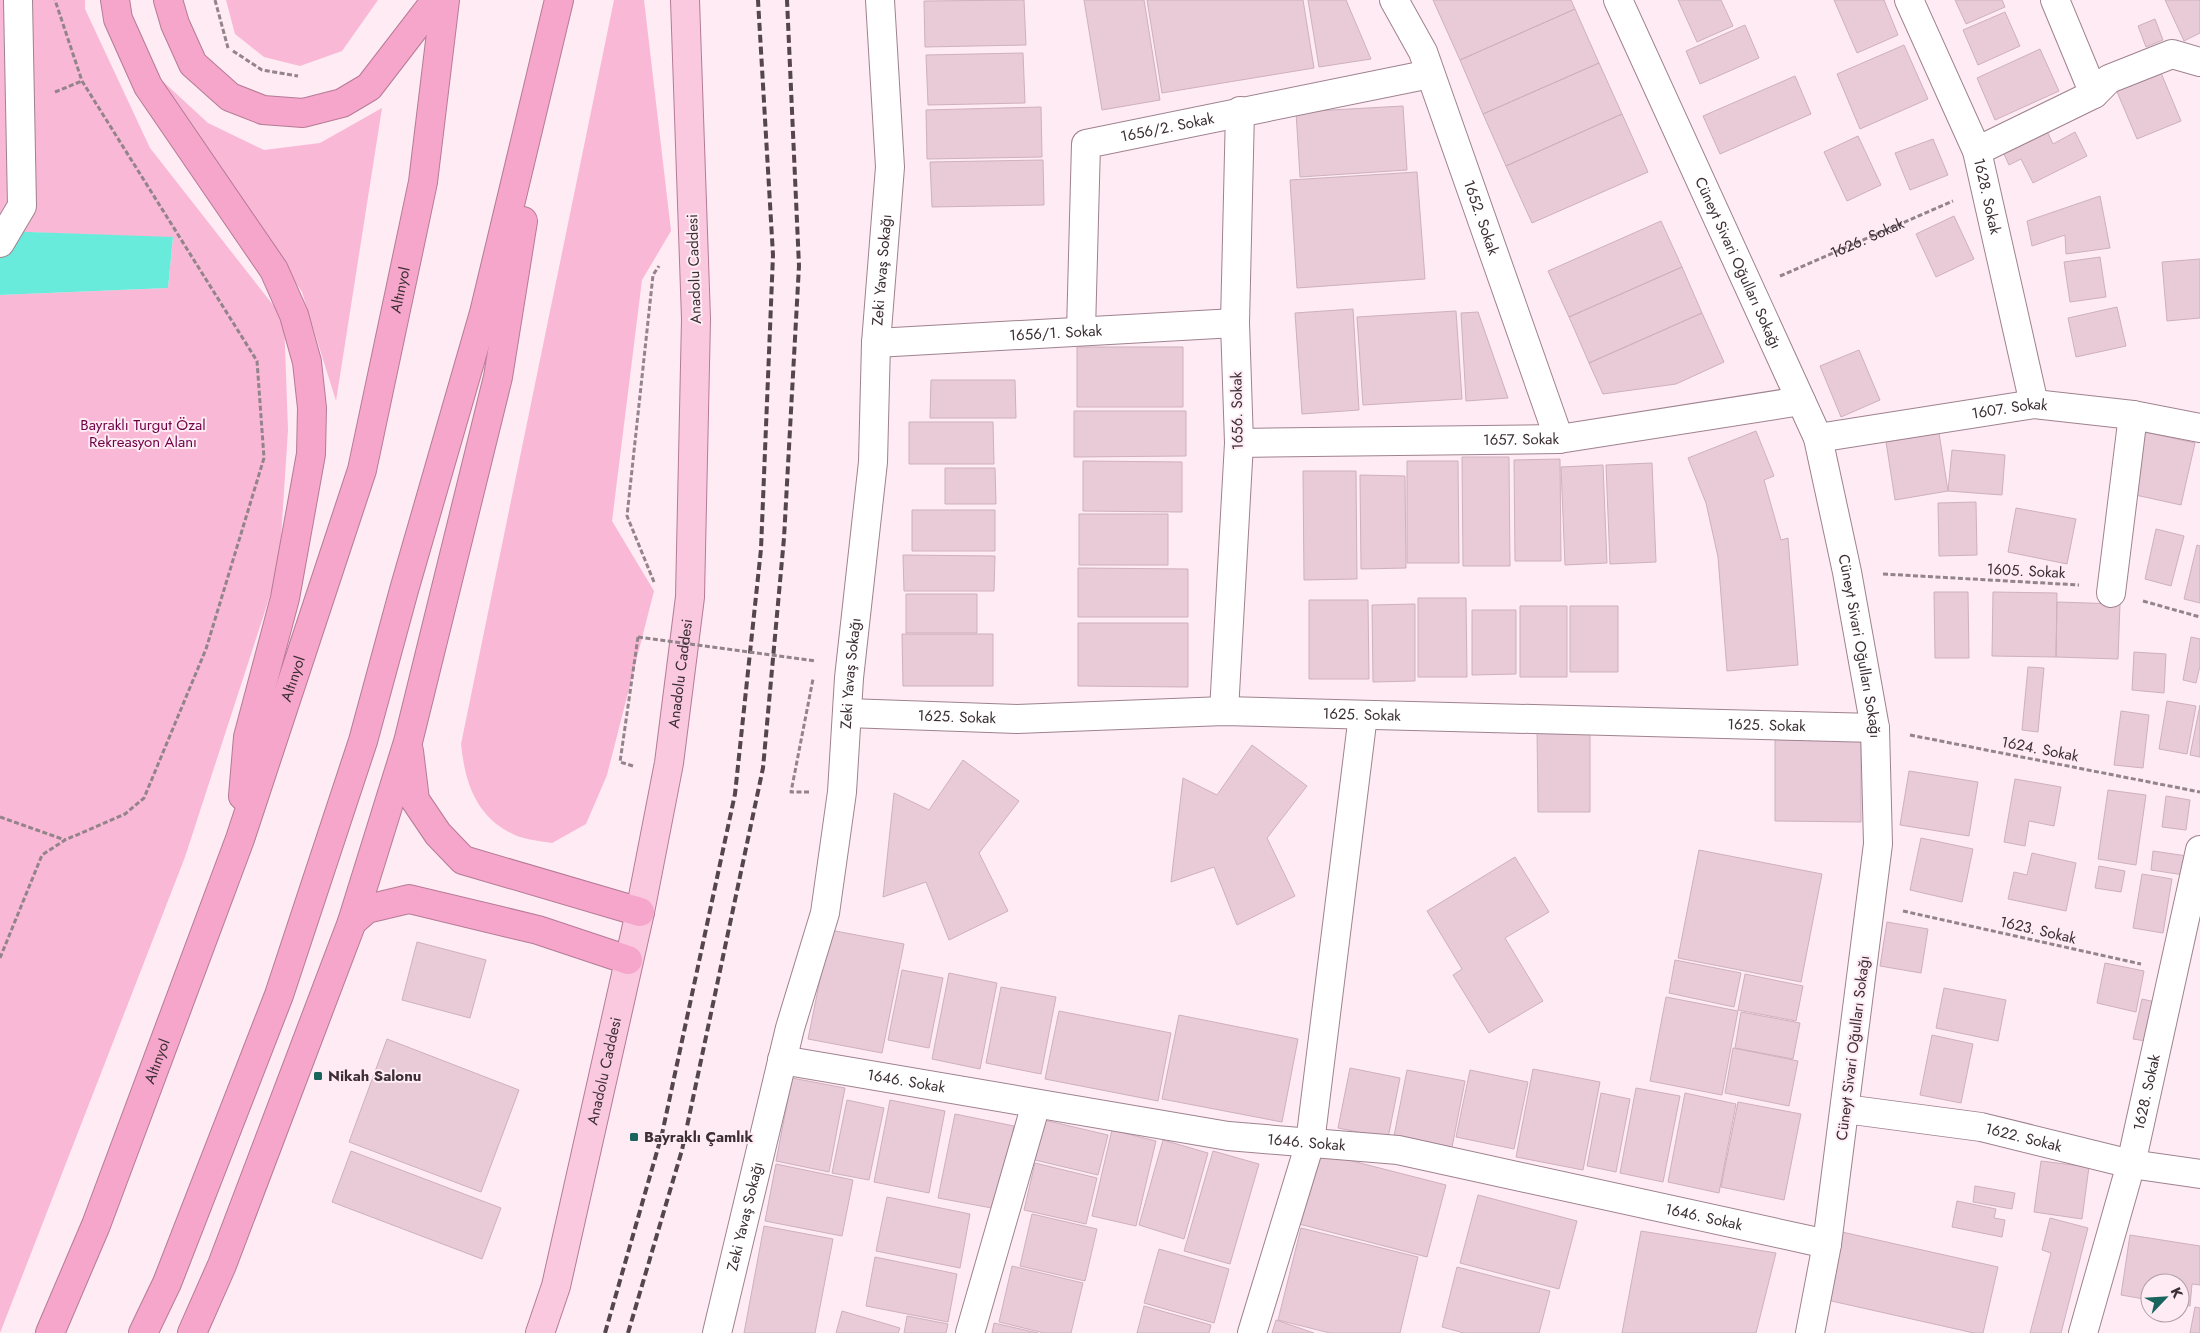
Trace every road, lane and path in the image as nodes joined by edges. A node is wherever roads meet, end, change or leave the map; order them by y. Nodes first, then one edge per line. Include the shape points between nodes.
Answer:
1 (18, 0) edge
2 (55, 0) edge
3 (115, 0) edge
4 (168, 0) edge
5 (215, 0) edge
6 (436, 0) edge
7 (445, 0) edge
8 (559, 0) edge
9 (684, 0) edge
10 (880, 0) edge
11 (1394, 0) edge
12 (1618, 0) edge
13 (1909, 0) edge
14 (2056, 0) edge
15 (2200, 62) edge
16 (1430, 74) junction
17 (301, 76) dead end
18 (2094, 94) junction
19 (1240, 112) junction
20 (1978, 151) junction
21 (1985, 187) junction
22 (0, 243) edge
23 (661, 262) dead end
24 (1750, 289) junction
25 (1235, 323) junction
26 (1081, 331) junction
27 (876, 343) junction
28 (1800, 402) junction
29 (2034, 404) junction
30 (2133, 414) junction
31 (2200, 428) edge
32 (1559, 438) junction
33 (1818, 438) junction
34 (1239, 443) junction
35 (1847, 572) junction
36 (658, 590) dead end
37 (2111, 593) junction
38 (2200, 617) edge
39 (653, 630) dead end
40 (650, 649) dead end
41 (1224, 711) junction
42 (847, 713) junction
43 (1363, 715) junction
44 (1875, 728) junction
45 (408, 742) junction
46 (636, 756) dead end
47 (791, 792) dead end
48 (2200, 792) edge
49 (0, 817) edge
50 (240, 839) junction
51 (65, 840) junction
52 (2200, 850) edge
53 (1871, 904) junction
54 (640, 912) junction
55 (352, 922) junction
56 (0, 958) edge
57 (628, 960) junction
58 (2175, 972) junction
59 (782, 1060) junction
60 (1036, 1104) junction
61 (1845, 1108) junction
62 (1310, 1142) junction
63 (2131, 1164) junction
64 (2200, 1174) edge
65 (1827, 1244) junction
66 (50, 1333) edge
67 (143, 1333) edge
68 (192, 1333) edge
69 (540, 1333) edge
70 (717, 1333) edge
71 (970, 1333) edge
72 (1252, 1333) edge
73 (1810, 1333) edge
74 (2083, 1333) edge

1 - 22 street via 22,206
2 - 51 path via 77,73 257,361 264,458 206,649 144,798 125,814
3 - 50 highway via 118,19 148,86 274,270 294,315 307,362 312,408 311,454 285,598 248,737
4 - 6 highway via 175,24 194,64 230,97 263,110 303,113 342,103 370,87
5 - 17 path via 228,48 262,70
7 - 50 highway, Altınyol via 423,182 362,470
8 - 45 highway via 498,377
8 - 67 highway via 484,313 363,740 279,995 167,1283
9 - 54 main road, Anadolu Caddesi via 696,319 690,597 670,762
10 - 27 street, Zeki Yavaş Sokağı via 890,168
11 - 16 street, 1652. Sokak via 1423,52
12 - 24 street, Cüneyt Sivari Oğulları Sokağı
13 - 20 street, 1628. Sokak
14 - 18 street
15 - 18 street via 2172,54 2109,79
16 - 19 street, 1656/2. Sokak
16 - 32 street, 1652. Sokak
18 - 20 street
19 - 25 street, 1656. Sokak
19 - 26 street, 1656/2. Sokak via 1086,144
20 - 21 street, 1628. Sokak
21 - 24 path, 1626. Sokak
21 - 29 street, 1628. Sokak
23 - 36 path via 653,275 627,516
24 - 28 street, Cüneyt Sivari Oğulları Sokağı
25 - 26 street, 1656/1. Sokak
25 - 34 street, 1656. Sokak
26 - 27 street, 1656/1. Sokak
27 - 42 street, Zeki Yavaş Sokağı via 873,462
28 - 32 street, 1657. Sokak
28 - 33 street, Cüneyt Sivari Oğulları Sokağı
29 - 30 street, 1607. Sokak
29 - 33 street, 1607. Sokak
30 - 31 street, 1607. Sokak
30 - 37 street
32 - 34 street, 1657. Sokak
33 - 35 street, Cüneyt Sivari Oğulları Sokağı
34 - 41 street, 1656. Sokak
35 - 37 path, 1605. Sokak via 2088,586
35 - 44 street, Cüneyt Sivari Oğulları Sokağı
37 - 38 path, 1605. Sokak
39 - 40 path
41 - 42 street, 1625. Sokak via 1017,719
41 - 43 street, 1625. Sokak
42 - 59 street, Zeki Yavaş Sokağı via 842,792 826,914
43 - 44 street, 1625. Sokak
43 - 62 street
44 - 48 path, 1624. Sokak
44 - 53 street, Cüneyt Sivari Oğulları Sokağı via 1878,844
45 - 54 highway via 415,800 438,834 463,860
45 - 55 highway
46 - 47 path, bridge via 635,766 620,762 638,637 816,661
49 - 51 path
50 - 66 highway, Altınyol via 96,1225
51 - 56 path via 42,855
52 - 58 street, 1628. Sokak
53 - 58 path, 1623. Sokak
53 - 61 street, Cüneyt Sivari Oğulları Sokağı
54 - 57 main road, Anadolu Caddesi
55 - 57 highway via 367,909 409,898 538,930
55 - 68 highway via 222,1265
57 - 69 main road, Anadolu Caddesi via 556,1286
58 - 63 street, 1628. Sokak
59 - 60 street, 1646. Sokak
59 - 70 street, Zeki Yavaş Sokağı
60 - 62 street, 1646. Sokak via 1228,1136
60 - 71 street
61 - 63 street, 1622. Sokak via 1981,1127
61 - 65 street, Cüneyt Sivari Oğulları Sokağı
62 - 65 street, 1646. Sokak via 1398,1150
62 - 72 street
63 - 64 street, 1622. Sokak
63 - 74 street, 1628. Sokak
65 - 73 street, Cüneyt Sivari Oğulları Sokağı

